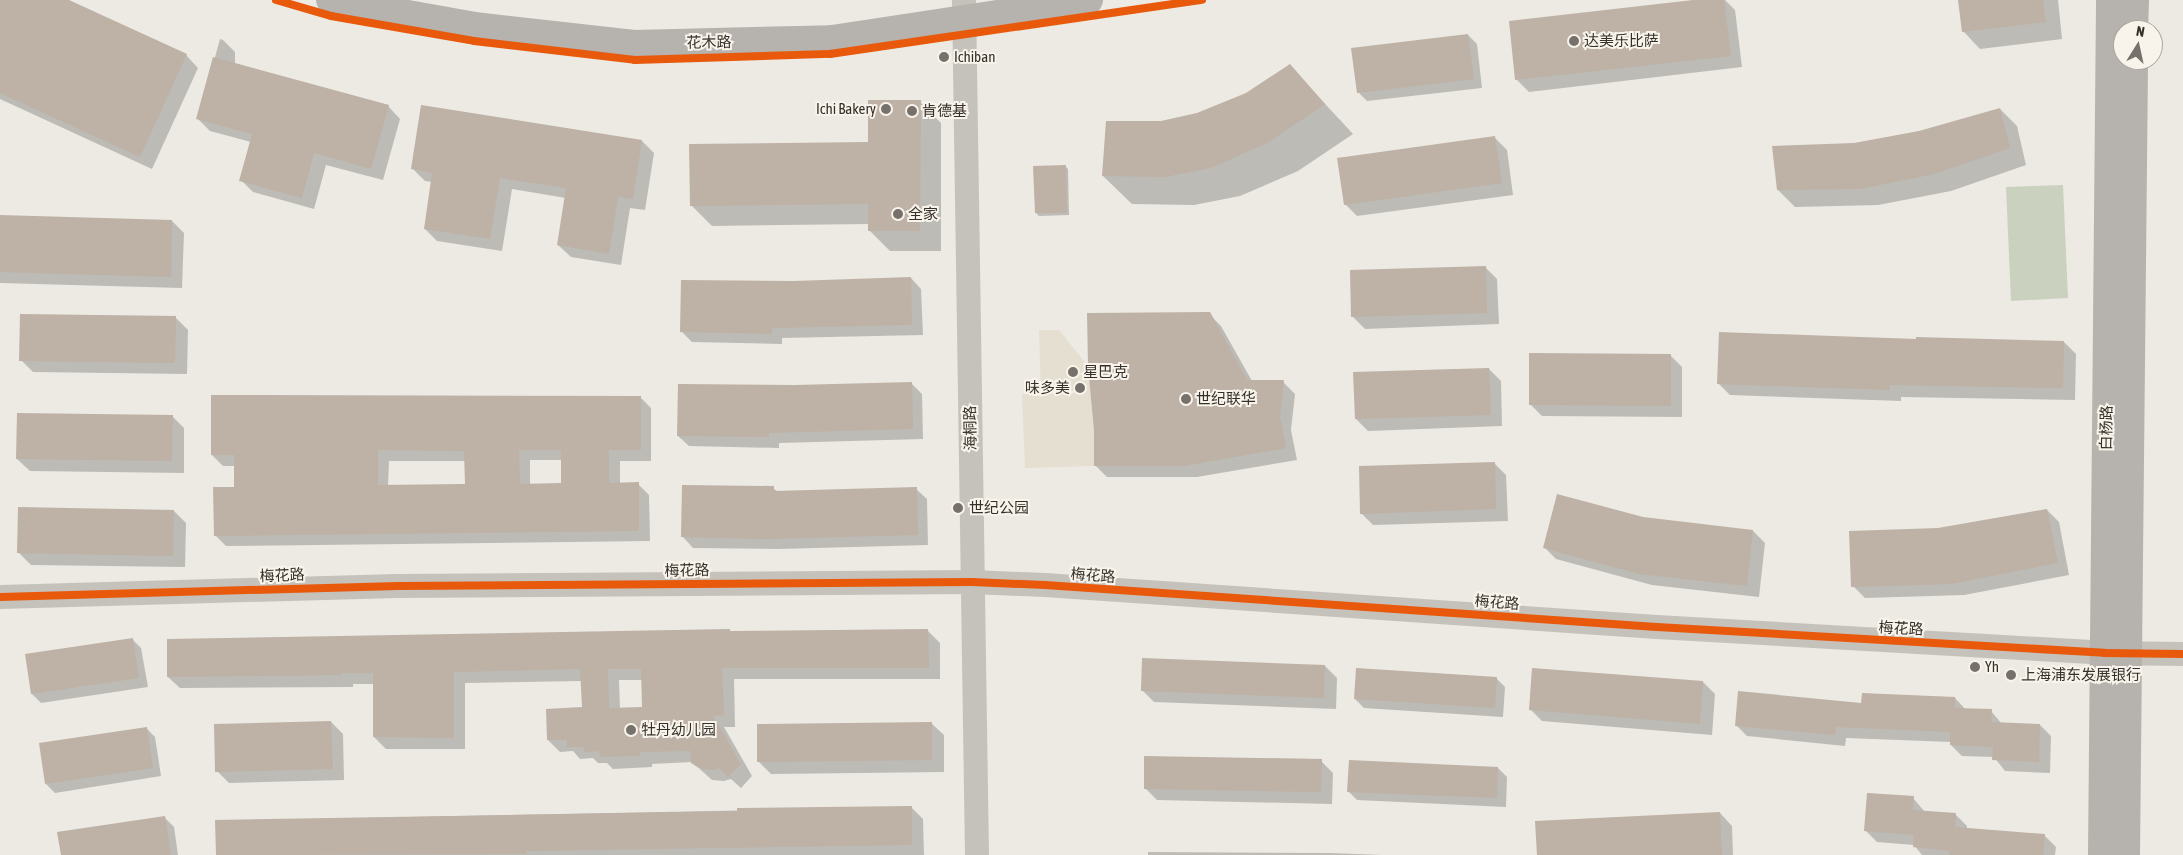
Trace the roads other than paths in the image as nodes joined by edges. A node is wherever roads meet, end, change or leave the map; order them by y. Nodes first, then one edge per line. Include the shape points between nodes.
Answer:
1 (330, 0) edge
2 (1090, 0) edge
3 (2110, 0) edge
4 (2135, 0) edge
5 (964, 10) edge
6 (2134, 20) edge
7 (2134, 70) edge
8 (972, 582) junction
9 (1, 597) edge
10 (2116, 653) junction
11 (2183, 654) edge
12 (977, 855) edge
13 (2102, 855) edge
14 (2126, 855) edge

1 - 5 main road, 花木路 via 474,26 634,44 832,39
2 - 5 main road, 花木路
3 - 10 main road, 白杨路
4 - 6 main road
5 - 8 street, 海桐路
7 - 10 main road, 白杨路
8 - 9 street, 梅花路 via 398,586
8 - 10 street, 梅花路 via 1657,628
8 - 12 street, 海桐路
10 - 11 street, 梅花路
10 - 13 main road, 白杨路
10 - 14 main road, 白杨路

